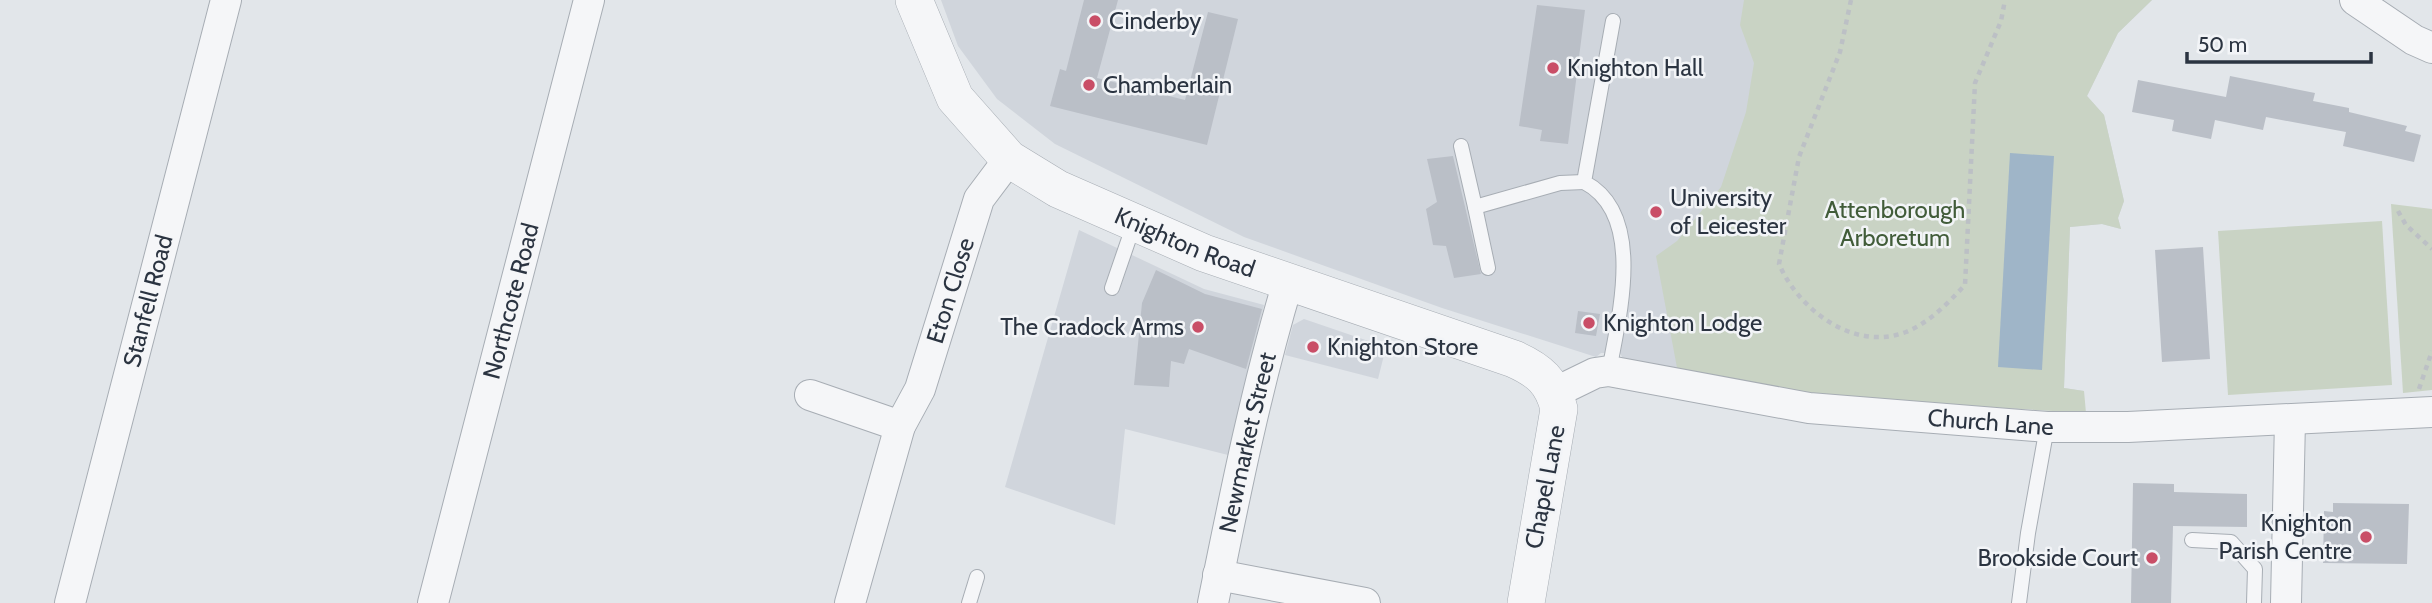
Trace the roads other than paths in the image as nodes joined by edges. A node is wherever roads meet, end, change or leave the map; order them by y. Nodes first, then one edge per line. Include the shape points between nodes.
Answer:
1 (226, 0) edge
2 (589, 0) edge
3 (914, 0) edge
4 (2355, 0) edge
5 (1613, 21) dead end
6 (2432, 48) edge
7 (1461, 146) dead end
8 (1009, 159) junction
9 (1584, 182) junction
10 (1475, 207) junction
11 (1133, 224) junction
12 (1488, 268) dead end
13 (1288, 282) junction
14 (1112, 288) dead end
15 (1616, 372) junction
16 (1550, 384) junction
17 (810, 395) dead end
18 (2424, 413) edge
19 (2290, 420) junction
20 (900, 426) junction
21 (2047, 427) junction
22 (2192, 540) dead end
23 (977, 577) dead end
24 (1215, 589) edge
25 (70, 603) edge
26 (433, 603) edge
27 (850, 603) edge
28 (969, 603) edge
29 (1365, 603) edge
30 (1526, 603) edge
31 (2019, 603) edge
32 (2255, 603) edge
33 (2286, 603) edge

1 - 25 street, Stanfell Road
2 - 26 street, Northcote Road
3 - 8 street, Knighton Road via 956,98
4 - 6 street
5 - 9 lane
7 - 10 lane
8 - 11 street, Knighton Road via 1058,189
8 - 20 street, Eton Close via 979,199 920,389
9 - 10 lane via 1549,186
9 - 15 lane via 1597,189 1619,224 1623,254
10 - 12 lane
11 - 13 street, Knighton Road
11 - 14 lane
13 - 16 street, Knighton Road via 1514,359
13 - 24 street, Newmarket Street via 1247,432
15 - 16 street, Church Lane
15 - 21 street, Church Lane via 1809,408
16 - 30 street, Chapel Lane via 1559,409 1557,432
17 - 20 street
18 - 19 street, Church Lane
19 - 21 street, Church Lane
19 - 33 street
20 - 27 street, Eton Close
21 - 31 lane
22 - 32 lane via 2231,542 2255,569
23 - 28 lane
24 - 29 street

